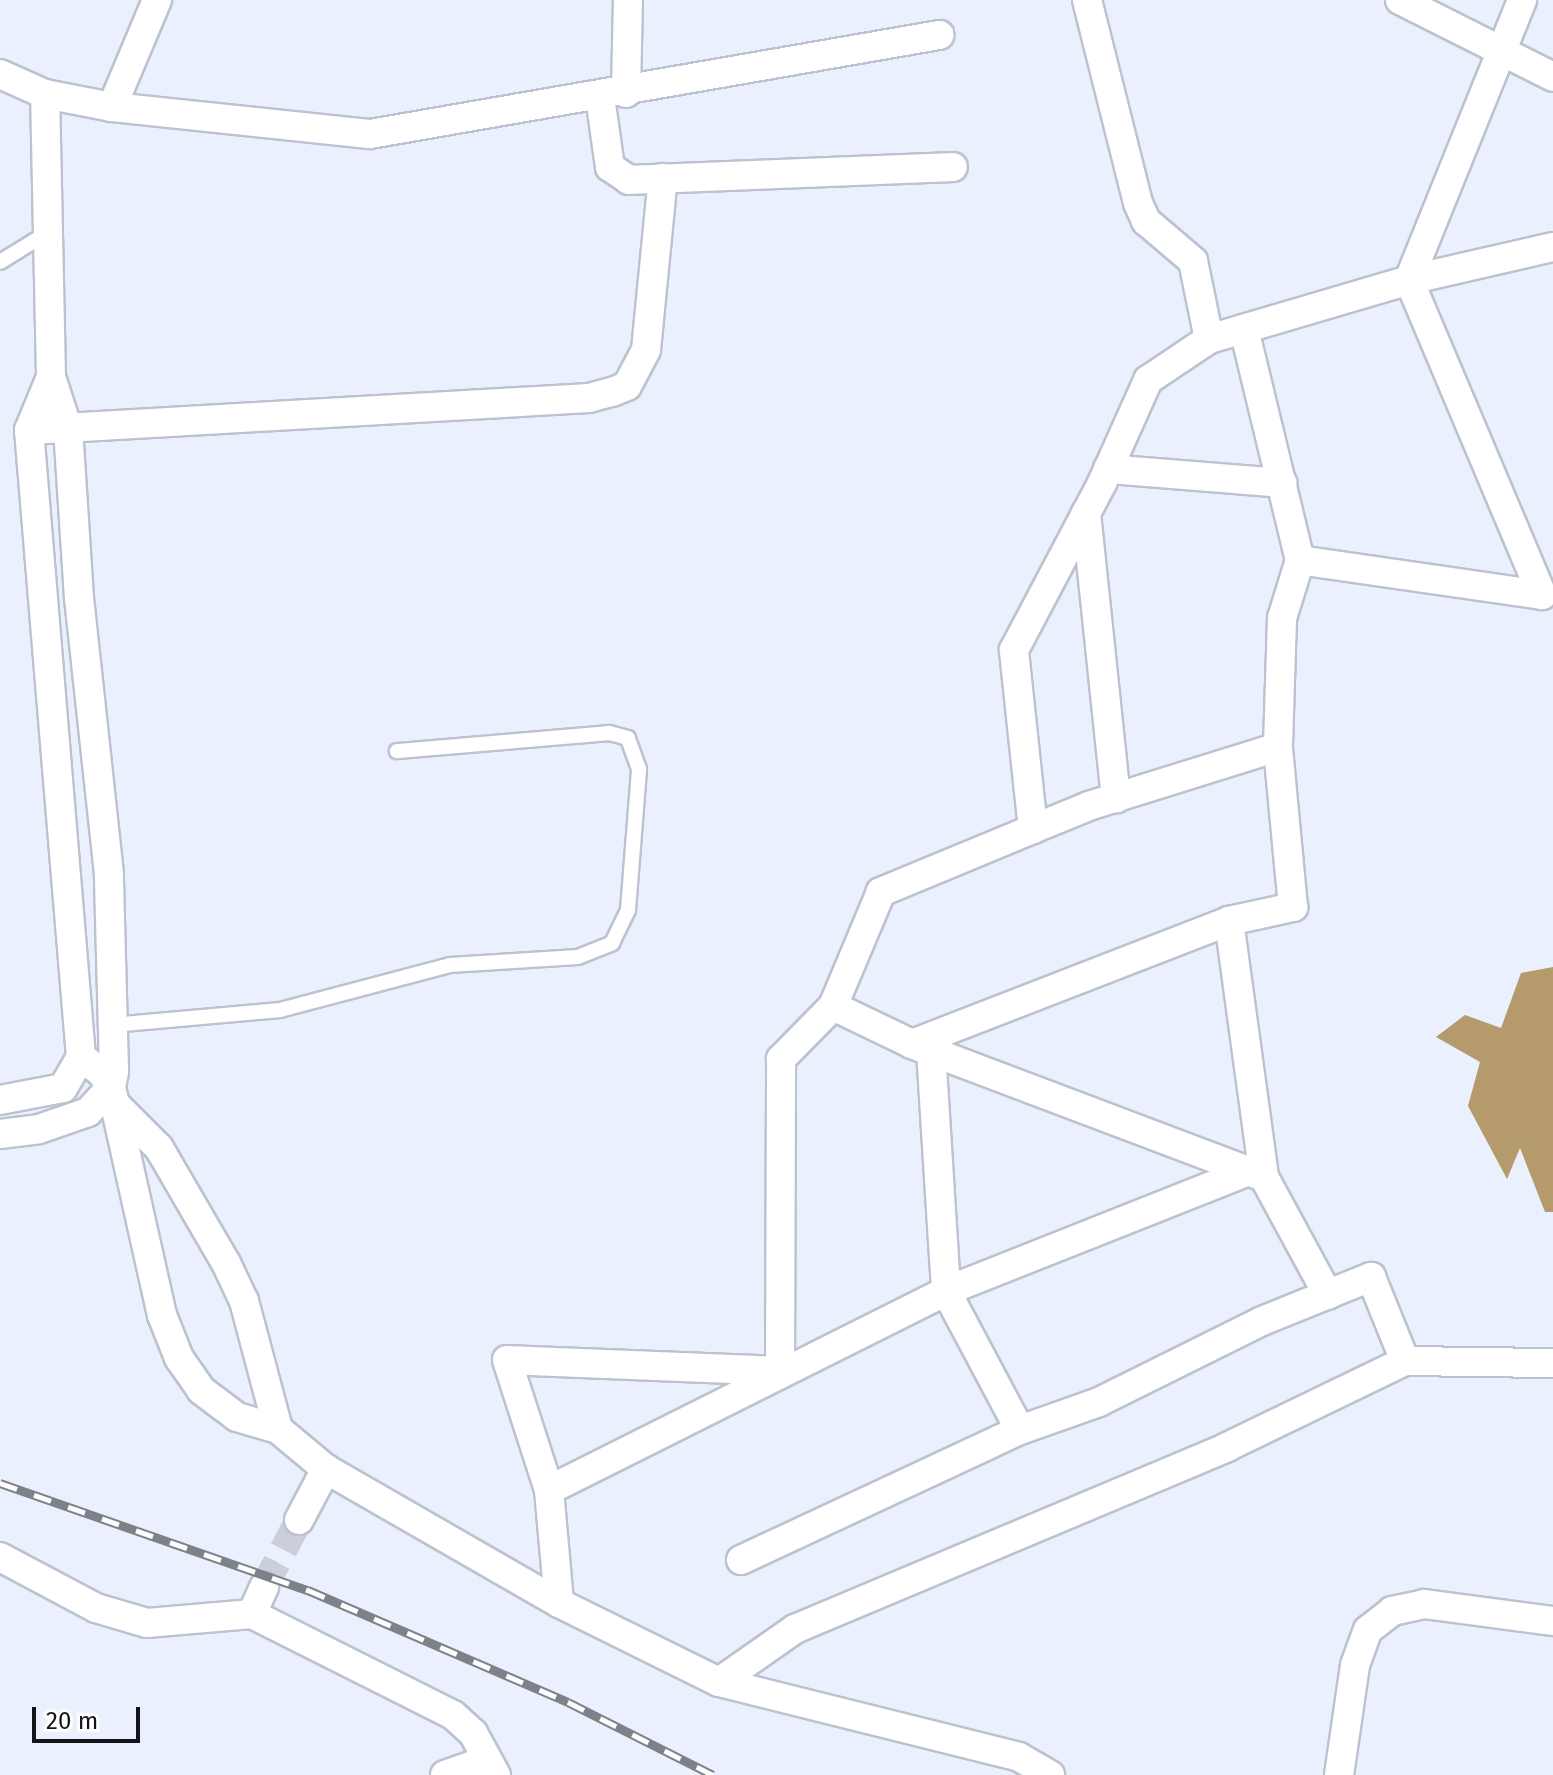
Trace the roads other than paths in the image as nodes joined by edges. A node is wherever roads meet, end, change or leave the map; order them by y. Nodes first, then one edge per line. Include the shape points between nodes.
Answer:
1 (157, 0) edge
2 (628, 0) edge
3 (1087, 0) edge
4 (1400, 0) edge
5 (1522, 0) edge
6 (939, 35) dead end
7 (1501, 47) junction
8 (0, 74) edge
9 (1553, 77) edge
10 (45, 94) junction
11 (613, 95) junction
12 (112, 107) junction
13 (953, 167) dead end
14 (663, 178) junction
15 (47, 233) junction
16 (1553, 247) edge
17 (0, 262) edge
18 (1409, 280) junction
19 (1244, 329) junction
20 (1209, 339) junction
21 (51, 377) junction
22 (68, 429) junction
23 (29, 430) junction
24 (1108, 469) junction
25 (1282, 483) junction
26 (1086, 513) junction
27 (1300, 560) junction
28 (1545, 597) edge
29 (1278, 747) junction
30 (397, 751) dead end
31 (1116, 798) junction
32 (1033, 829) junction
33 (1229, 921) junction
34 (833, 1006) junction
35 (112, 1025) junction
36 (921, 1047) junction
37 (81, 1057) junction
38 (112, 1095) junction
39 (0, 1100) edge
40 (0, 1134) edge
41 (1257, 1174) junction
42 (946, 1291) junction
43 (1328, 1295) junction
44 (1405, 1361) junction
45 (1553, 1363) edge
46 (780, 1371) junction
47 (278, 1429) junction
48 (1020, 1430) junction
49 (326, 1469) junction
50 (549, 1490) junction
51 (299, 1520) tunnel mouth
52 (0, 1557) edge
53 (741, 1560) dead end
54 (264, 1587) tunnel mouth
55 (559, 1603) junction
56 (252, 1614) junction
57 (1553, 1621) edge
58 (719, 1682) junction
59 (491, 1767) edge
60 (445, 1775) edge
61 (1050, 1775) edge
62 (1339, 1775) edge

1 - 12 street
2 - 11 street
3 - 20 street via 1138,203 1146,221 1193,261
4 - 7 street
5 - 7 street
6 - 11 street
7 - 9 street
7 - 18 street
8 - 10 street
10 - 12 street
10 - 15 street
11 - 12 street via 370,134
11 - 14 street via 614,172 629,180
13 - 14 street
14 - 22 street via 646,350 627,386 589,398
15 - 17 lane
15 - 21 street
16 - 18 street
18 - 19 street
18 - 28 street
19 - 20 street
19 - 25 street
20 - 24 street via 1148,380
21 - 22 street
21 - 23 street
22 - 23 street
22 - 35 street via 79,598 109,874
23 - 37 street
24 - 25 street
24 - 26 street
25 - 27 street
26 - 31 street
26 - 32 street via 1014,650
27 - 28 street
27 - 29 street via 1282,618
29 - 31 street
29 - 33 street via 1293,907
30 - 35 lane via 609,733 628,738 639,769 628,910 612,943 578,957 450,965 280,1010
31 - 32 street
32 - 34 street via 881,892
33 - 36 street
33 - 41 street
34 - 36 street
34 - 46 street via 781,1059
35 - 38 street
36 - 41 street
36 - 42 street
37 - 38 street
37 - 39 street via 63,1088
38 - 40 street via 64,1123
38 - 47 street via 159,1148 226,1263 244,1301
38 - 47 street via 162,1315 179,1358 201,1390 237,1417
41 - 42 street
41 - 43 street
42 - 46 street
42 - 48 street
43 - 44 street via 1371,1277
43 - 48 street via 1262,1321 1099,1402
44 - 45 street
44 - 58 street via 1227,1447 795,1629
46 - 50 street
46 - 50 street via 507,1360
47 - 49 street
48 - 53 street
49 - 51 street
49 - 55 street
50 - 55 street
52 - 56 street via 96,1608 147,1623
54 - 56 street
55 - 58 street via 636,1646
56 - 59 street via 453,1715 473,1733
57 - 62 street via 1424,1604 1392,1611 1368,1630 1355,1665
58 - 61 street via 1019,1757
59 - 60 street

